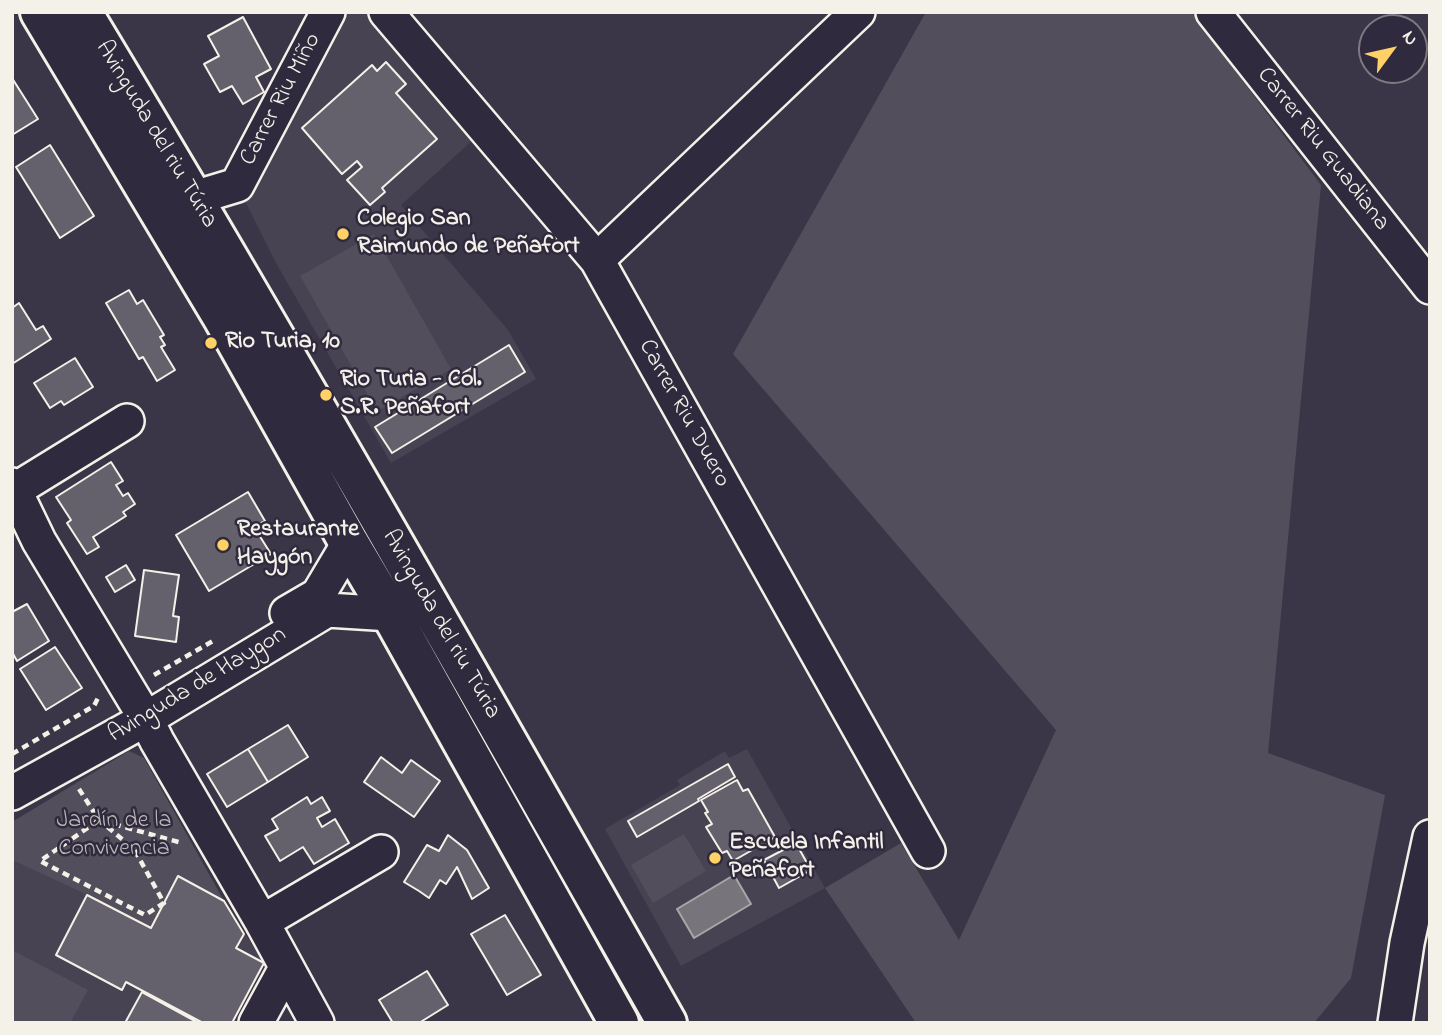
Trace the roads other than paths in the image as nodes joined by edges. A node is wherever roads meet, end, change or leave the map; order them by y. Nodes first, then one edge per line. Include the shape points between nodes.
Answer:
1 (40, 12) edge
2 (82, 12) edge
3 (328, 12) edge
4 (386, 12) edge
5 (858, 12) edge
6 (1213, 12) edge
7 (194, 198) junction
8 (597, 260) junction
9 (1430, 287) edge
10 (127, 421) dead end
11 (14, 487) edge
12 (349, 543) junction
13 (26, 544) edge
14 (391, 614) junction
15 (135, 700) junction
16 (12, 772) edge
17 (12, 793) edge
18 (1430, 837) edge
19 (928, 851) dead end
20 (381, 852) dead end
21 (262, 922) junction
22 (286, 968) junction
23 (256, 1023) edge
24 (317, 1023) edge
25 (619, 1023) edge
26 (667, 1023) edge
27 (1395, 1023) edge

1 - 12 main road, Avinguda del riu Túria via 223,318
2 - 7 main road, Avinguda del riu Túria
3 - 7 street, Carrer Riu Miño via 237,185
4 - 8 street, Carrer Riu Duero
5 - 8 street
6 - 9 street, Carrer Riu Guadiana
7 - 26 main road, Avinguda del riu Túria
8 - 19 street, Carrer Riu Duero
10 - 11 street
11 - 13 street
12 - 14 main road, Avinguda del riu Túria
12 - 15 street, Avinguda de Haygon via 318,595
13 - 15 street
14 - 15 street, Avinguda de Haygon via 327,610
14 - 25 main road, Avinguda del riu Túria
15 - 16 street, Avinguda de Haygon
15 - 17 street, Avinguda de Haygon via 63,765
15 - 21 street
18 - 27 street
20 - 21 street
21 - 22 street
22 - 23 street
22 - 24 street

